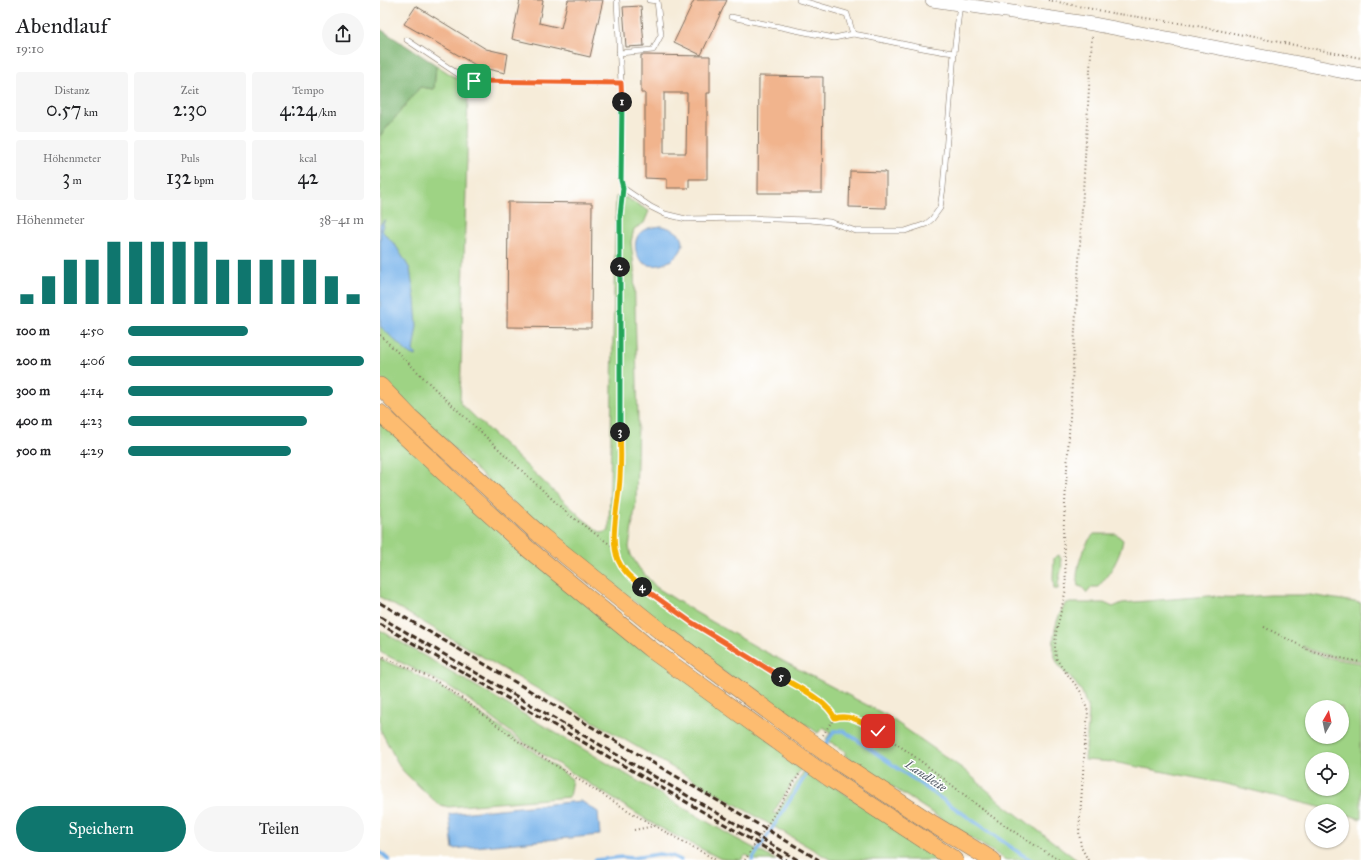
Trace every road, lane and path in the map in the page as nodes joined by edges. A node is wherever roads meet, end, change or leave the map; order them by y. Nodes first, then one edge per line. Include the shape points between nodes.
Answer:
1 (617, 0) edge
2 (650, 0) edge
3 (799, 0) edge
4 (932, 0) edge
5 (1048, 0) edge
6 (960, 4) junction
7 (731, 17) dead end
8 (1093, 24) junction
9 (853, 34) junction
10 (407, 40) dead end
11 (619, 53) junction
12 (954, 53) junction
13 (1361, 58) edge
14 (1361, 75) edge
15 (621, 83) junction
16 (623, 188) junction
17 (380, 335) edge
18 (380, 386) edge
19 (380, 412) edge
20 (615, 548) junction
21 (1264, 627) dead end
22 (380, 655) edge
23 (1361, 662) edge
24 (835, 718) junction
25 (820, 741) dead end
26 (801, 772) dead end
27 (654, 826) junction
28 (634, 830) dead end
29 (716, 860) edge
30 (745, 860) edge
31 (955, 860) edge
32 (992, 860) edge
33 (1059, 860) edge
34 (1088, 860) edge

1 - 11 lane
2 - 11 lane via 658,1 661,36 653,50
3 - 9 lane via 847,14
4 - 6 street
5 - 13 path
6 - 8 street
6 - 12 lane
7 - 9 lane via 834,38
8 - 14 street
8 - 34 path via 1063,538 1066,588 1055,648 1056,658 1081,692 1088,712 1079,832
9 - 12 lane
10 - 15 lane via 464,78 474,81
11 - 15 lane
12 - 16 lane via 940,208 926,224 905,232 856,231 830,222 810,220 686,219 665,214
15 - 16 lane
16 - 20 path via 620,216 620,471
17 - 20 path via 568,514
18 - 32 highway, bridge via 410,417 539,534 659,630 840,763
19 - 31 highway, bridge via 527,548 649,648 830,779
20 - 24 path via 623,569 661,602 810,694 829,708
21 - 23 path via 1309,650
22 - 27 path via 442,685 515,739
24 - 25 path
24 - 33 path via 849,717 878,731 991,815
26 - 30 path
27 - 28 path
27 - 29 path

